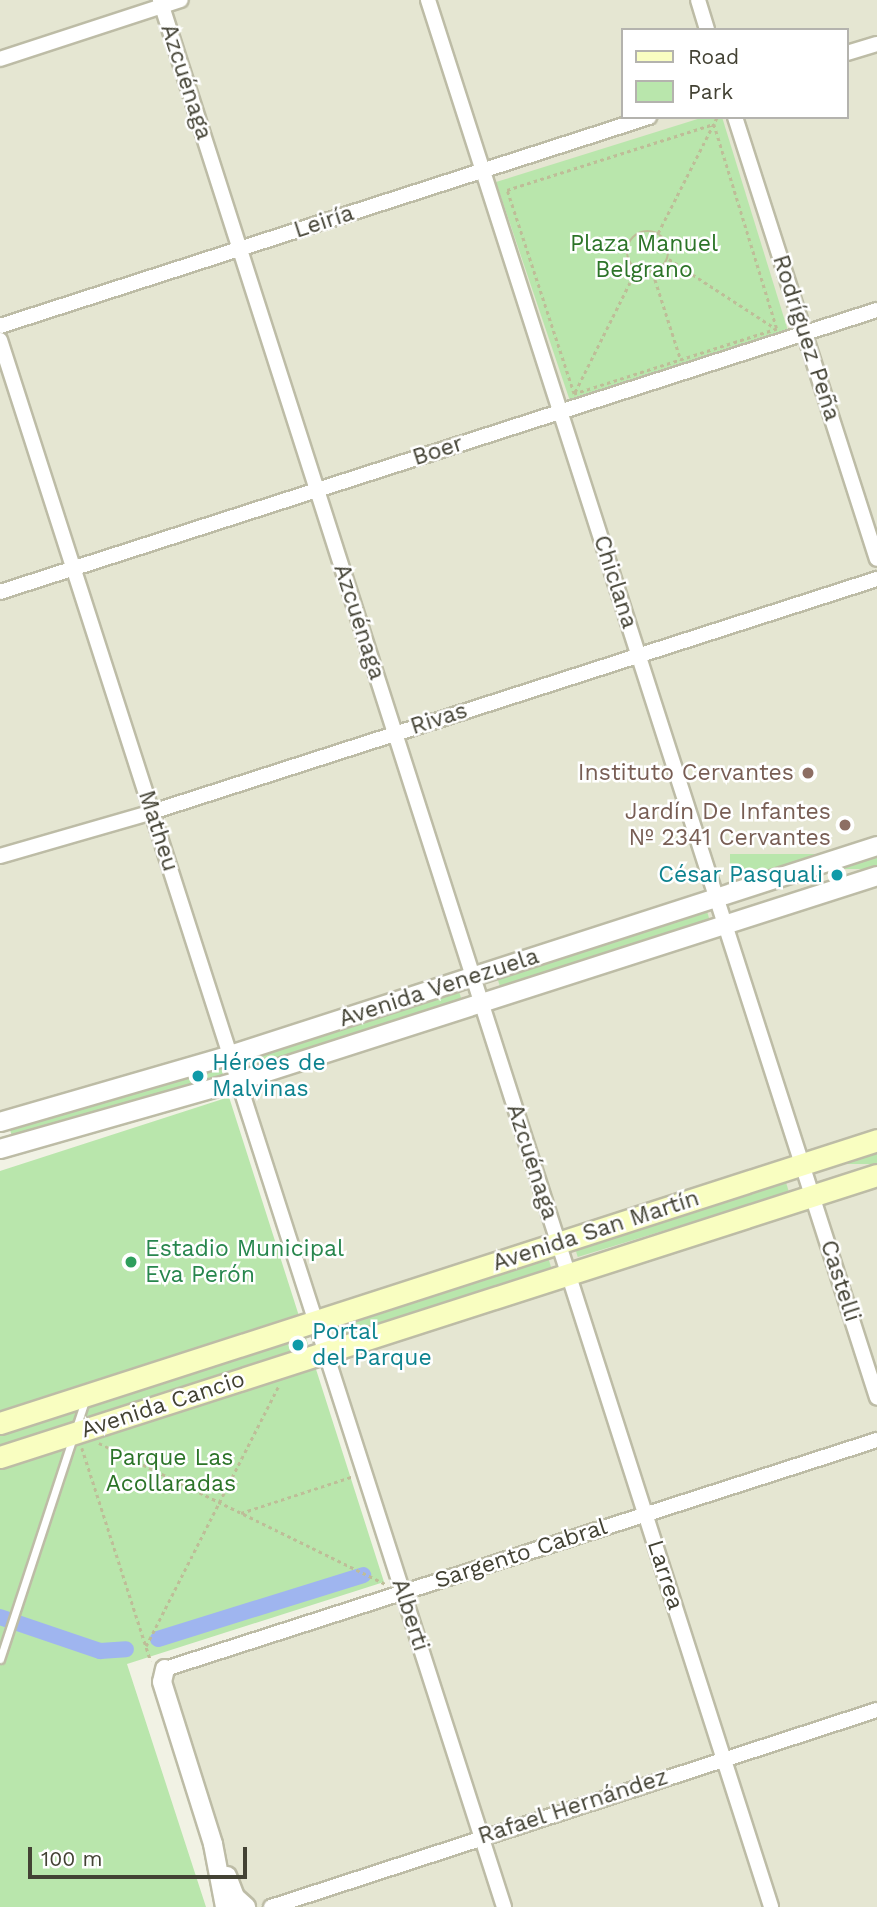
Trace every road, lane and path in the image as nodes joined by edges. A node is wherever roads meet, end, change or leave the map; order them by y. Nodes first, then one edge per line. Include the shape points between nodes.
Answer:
1 (181, 0) edge
2 (428, 0) edge
3 (698, 0) edge
4 (161, 3) edge
5 (706, 28) edge
6 (877, 44) edge
7 (849, 52) edge
8 (0, 58) edge
9 (643, 119) edge
10 (716, 119) edge
11 (736, 119) edge
12 (714, 124) junction
13 (483, 171) junction
14 (658, 233) junction
15 (240, 249) junction
16 (669, 259) junction
17 (636, 270) junction
18 (653, 273) junction
19 (877, 310) edge
20 (0, 326) edge
21 (777, 329) junction
22 (804, 333) junction
23 (0, 340) edge
24 (681, 360) junction
25 (574, 394) junction
26 (560, 412) junction
27 (317, 490) junction
28 (877, 559) edge
29 (74, 569) junction
30 (877, 579) edge
31 (0, 592) edge
32 (638, 655) junction
33 (395, 734) junction
34 (152, 812) junction
35 (877, 846) edge
36 (0, 856) edge
37 (877, 876) edge
38 (717, 898) junction
39 (725, 925) junction
40 (473, 977) junction
41 (481, 1003) junction
42 (230, 1055) junction
43 (239, 1081) junction
44 (0, 1122) edge
45 (877, 1140) edge
46 (0, 1149) edge
47 (802, 1165) junction
48 (877, 1175) edge
49 (812, 1196) junction
50 (558, 1244) junction
51 (568, 1274) junction
52 (316, 1322) junction
53 (326, 1353) junction
54 (290, 1364) junction
55 (87, 1394) junction
56 (877, 1398) edge
57 (0, 1423) edge
58 (75, 1433) junction
59 (877, 1440) edge
60 (0, 1457) edge
61 (364, 1472) junction
62 (219, 1503) junction
63 (241, 1513) junction
64 (645, 1514) junction
65 (403, 1592) junction
66 (146, 1646) junction
67 (0, 1659) edge
68 (165, 1670) junction
69 (877, 1710) edge
70 (724, 1759) junction
71 (481, 1836) junction
72 (213, 1844) junction
73 (225, 1907) edge
74 (246, 1907) edge
75 (271, 1907) edge
76 (504, 1907) edge
77 (771, 1907) edge

1 - 4 street
2 - 13 street, Chiclana
3 - 5 street
4 - 8 street
4 - 15 street, Azcuénaga
6 - 7 street
9 - 13 street, Leiría
10 - 12 path
11 - 22 street, Rodríguez Peña
12 - 14 path
12 - 21 path
12 - 25 path via 507,190
13 - 15 street, Leiría
13 - 26 street, Chiclana
14 - 16 path via 668,244
14 - 17 path via 642,232 630,241 628,258
15 - 20 street, Leiría
15 - 27 street, Azcuénaga
16 - 18 path
16 - 21 path
17 - 18 path
17 - 25 path
18 - 24 path
19 - 22 street, Boer
21 - 22 path
21 - 24 path
22 - 26 street, Boer
22 - 28 street, Rodríguez Peña
23 - 29 street, Matheu
24 - 25 path
25 - 26 path
26 - 27 street, Boer
26 - 32 street, Chiclana
27 - 29 street, Boer
27 - 33 street, Azcuénaga
29 - 31 street, Boer
29 - 34 street, Matheu
30 - 32 street, Rivas
32 - 33 street, Rivas
32 - 38 street, Chiclana
33 - 34 street, Rivas
33 - 40 street, Azcuénaga
34 - 36 street, Rivas
34 - 42 street, Matheu
35 - 38 street, Avenida Venezuela
37 - 39 street, Avenida Venezuela
38 - 39 street, Chiclana
38 - 40 street, Avenida Venezuela
39 - 41 street, Avenida Venezuela
39 - 47 street, Chiclana
40 - 41 street, Azcuénaga
40 - 42 street, Avenida Venezuela
41 - 43 street, Avenida Venezuela
41 - 50 street, Azcuénaga
42 - 43 street, Matheu
42 - 44 street, Avenida Venezuela
43 - 46 street, Avenida Venezuela
43 - 52 street, Matheu
45 - 47 main road, Avenida San Martín
47 - 49 street, Castelli
47 - 50 main road, Avenida San Martín
48 - 49 main road, Avenida San Martín
49 - 51 main road, Avenida San Martín
49 - 56 street, Castelli
50 - 51 street, Larrea
50 - 52 main road, Avenida San Martín
51 - 53 main road, Avenida San Martín
51 - 64 street, Larrea
52 - 53 street, Alberti
52 - 55 main road, Avenida Cancio
53 - 54 main road, Avenida Cancio
53 - 61 street, Alberti
54 - 58 main road, Avenida Cancio
54 - 62 path
55 - 57 main road, Avenida Cancio
55 - 58 lane
58 - 60 main road, Avenida Cancio
58 - 62 path
58 - 66 path
58 - 67 lane
59 - 64 street, Sargento Cabral
61 - 63 path
61 - 65 street, Alberti
62 - 63 path
62 - 66 path
63 - 65 path
64 - 65 street, Sargento Cabral
64 - 70 street, Larrea
65 - 68 street, Sargento Cabral
65 - 71 street, Alberti
66 - 68 path via 152,1664
68 - 72 street via 162,1682
69 - 70 street, Rafael Hernández
70 - 71 street, Rafael Hernández
70 - 77 street, Larrea
71 - 75 street, Rafael Hernández
71 - 76 street, Alberti
72 - 73 street
72 - 74 street via 235,1897

